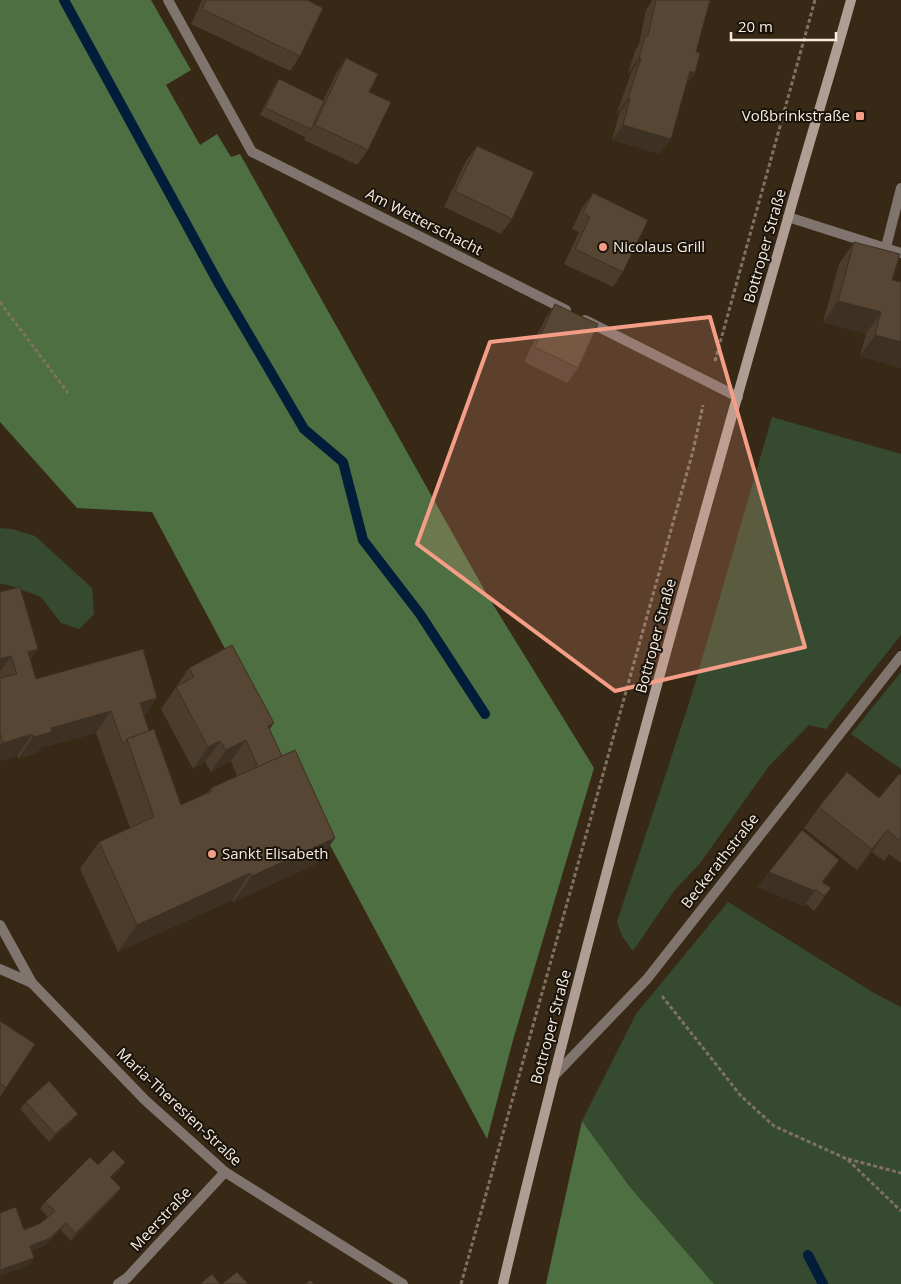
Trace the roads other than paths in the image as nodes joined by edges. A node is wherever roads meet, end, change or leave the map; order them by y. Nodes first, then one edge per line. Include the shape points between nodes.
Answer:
1 (168, 0) edge
2 (851, 0) edge
3 (901, 188) edge
4 (788, 216) junction
5 (886, 247) junction
6 (901, 253) edge
7 (738, 397) junction
8 (901, 656) edge
9 (0, 925) edge
10 (0, 969) edge
11 (32, 984) junction
12 (553, 1077) junction
13 (225, 1172) junction
14 (118, 1284) edge
15 (403, 1284) edge
16 (503, 1284) edge

1 - 7 street, Am Wetterschacht via 252,152
2 - 4 main road, Bottroper Straße
3 - 5 street
4 - 5 street
4 - 7 main road, Bottroper Straße
5 - 6 street
7 - 12 main road, Bottroper Straße
8 - 12 street, Beckerathstraße via 647,979
9 - 11 street, Maria-Theresien-Straße
10 - 11 street
11 - 13 street, Maria-Theresien-Straße via 145,1100
12 - 16 main road, Bottroper Straße
13 - 14 street, Meerstraße
13 - 15 street, Maria-Theresien-Straße

